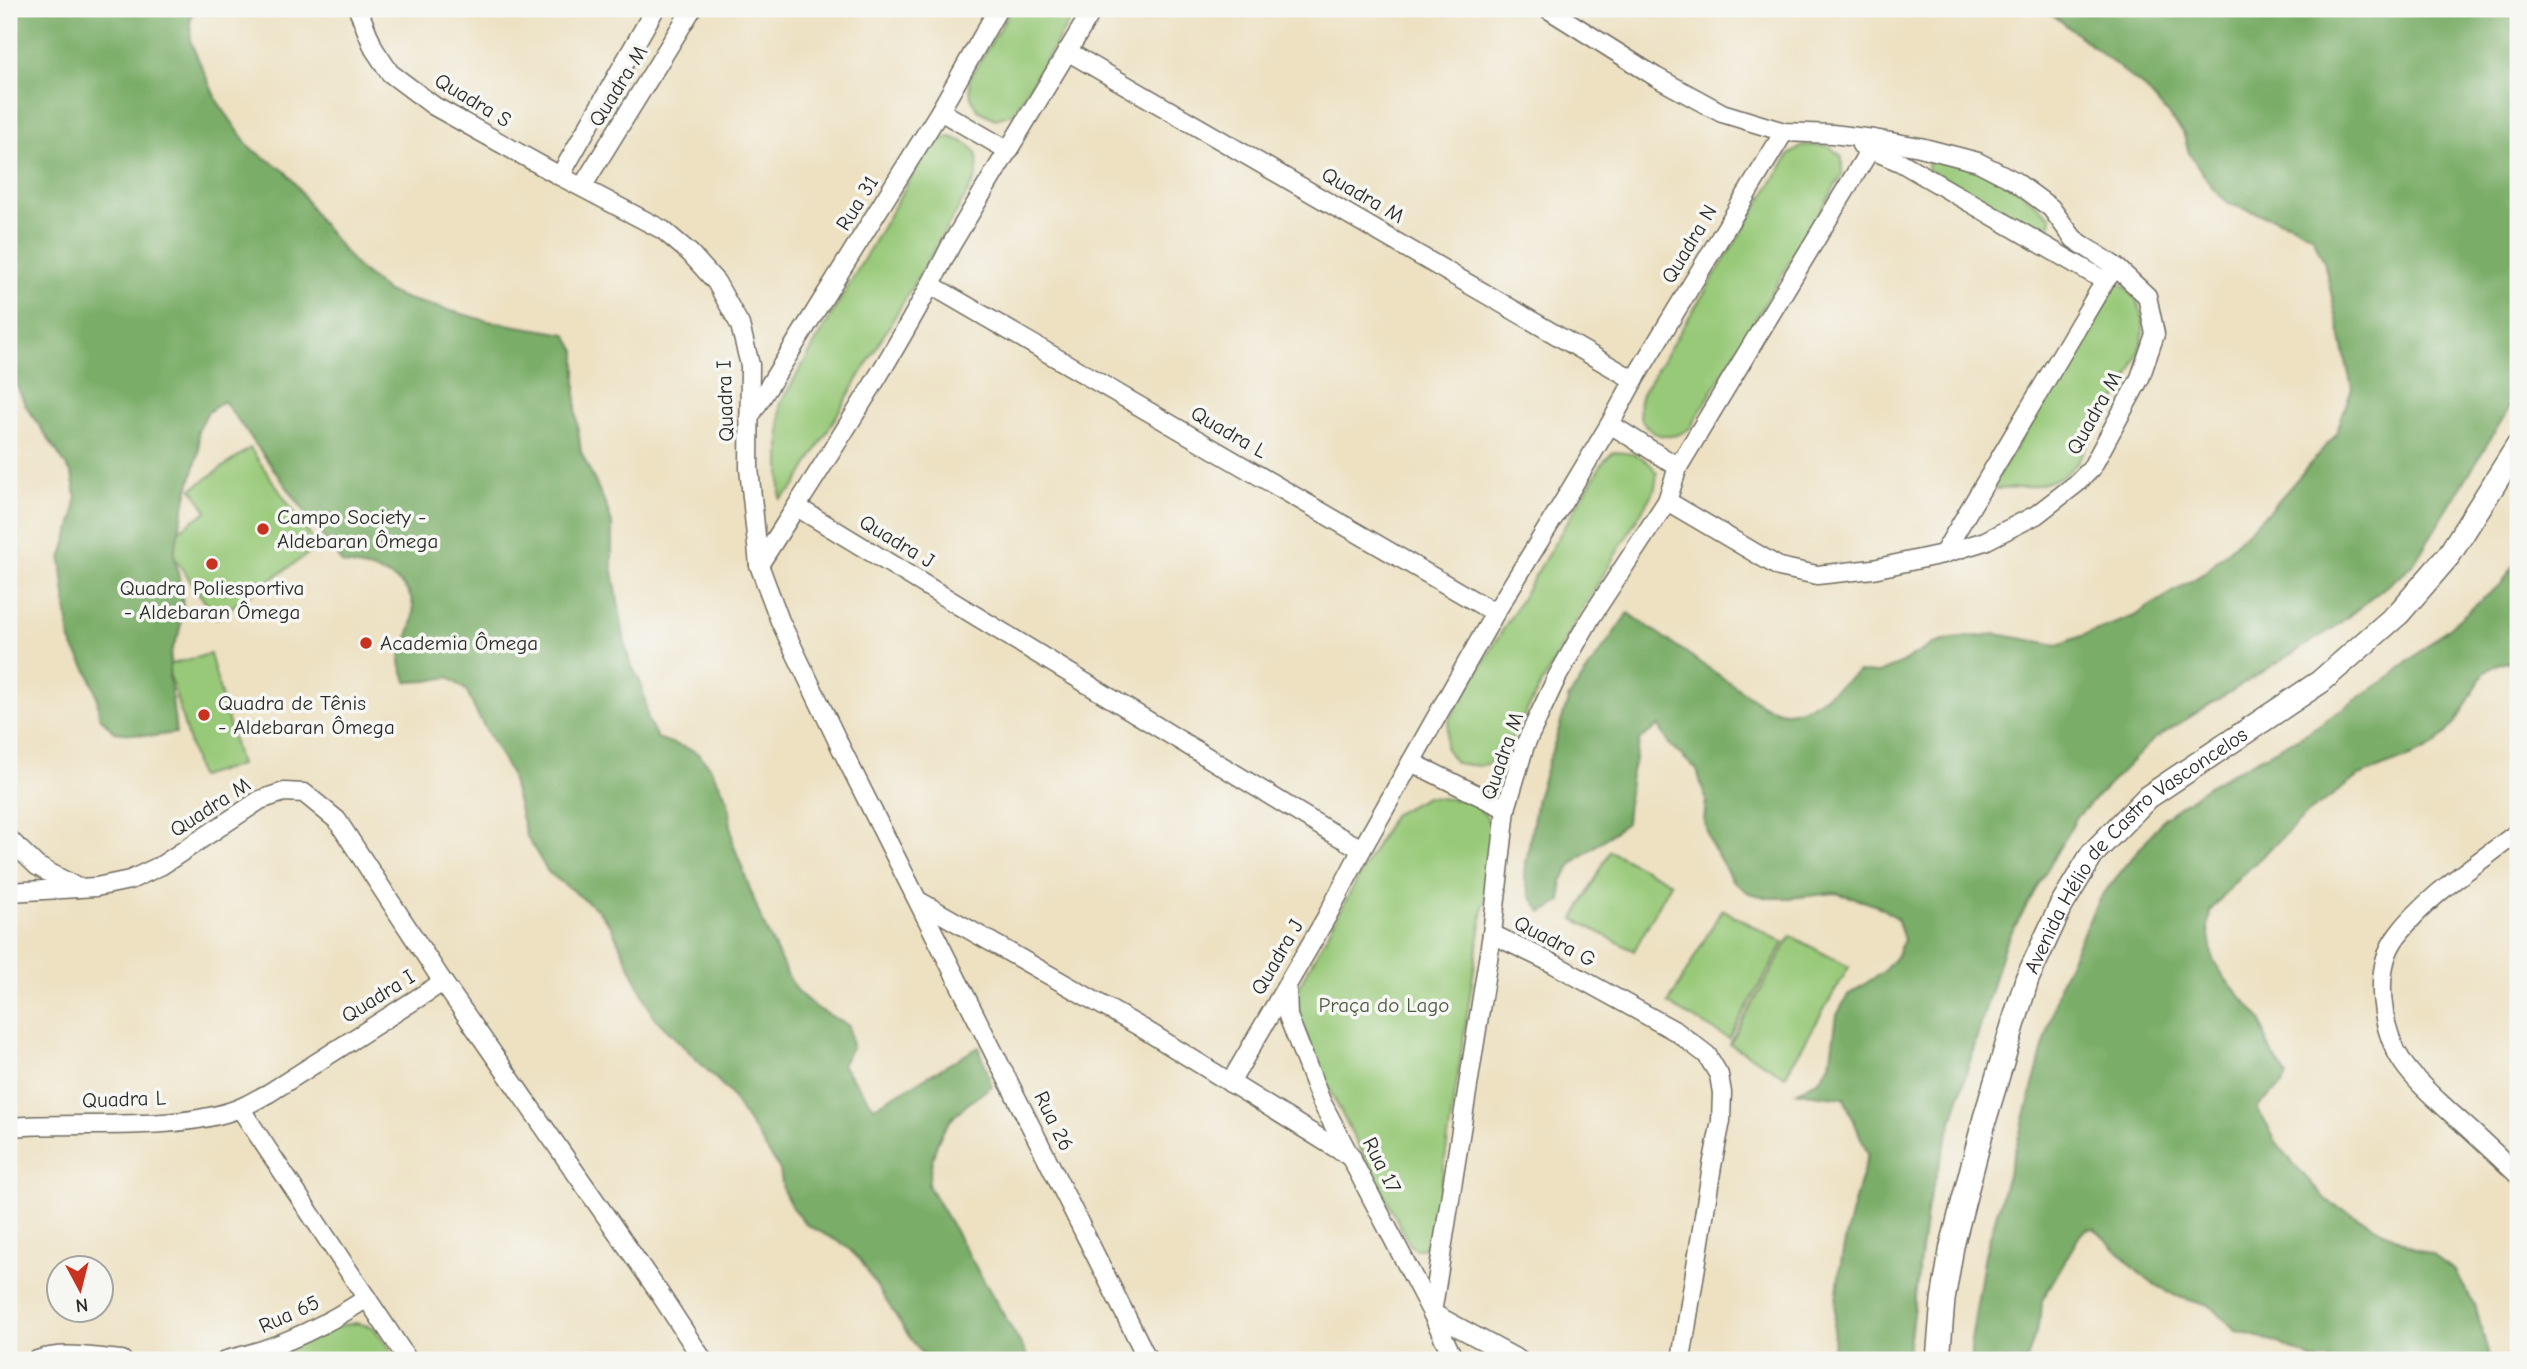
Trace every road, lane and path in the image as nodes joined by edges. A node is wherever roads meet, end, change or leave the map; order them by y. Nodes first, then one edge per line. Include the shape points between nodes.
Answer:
1 (358, 9) edge
2 (373, 9) edge
3 (655, 9) edge
4 (692, 9) edge
5 (998, 9) edge
6 (1093, 9) edge
7 (1548, 9) edge
8 (365, 26) junction
9 (1067, 51) junction
10 (940, 111) junction
11 (1784, 132) junction
12 (1832, 134) junction
13 (1871, 148) junction
14 (1009, 151) junction
15 (560, 176) junction
16 (582, 187) junction
17 (2110, 274) junction
18 (931, 285) junction
19 (1634, 380) junction
20 (749, 419) junction
21 (1610, 424) junction
22 (2518, 446) edge
23 (1678, 467) junction
24 (1667, 501) junction
25 (797, 507) junction
26 (1943, 554) junction
27 (759, 565) junction
28 (1495, 613) junction
29 (1411, 762) junction
30 (1506, 809) junction
31 (2518, 831) edge
32 (9, 839) edge
33 (1362, 849) junction
34 (78, 888) junction
35 (9, 892) edge
36 (919, 901) junction
37 (1492, 934) junction
38 (443, 982) junction
39 (1287, 986) junction
40 (1230, 1083) junction
41 (240, 1108) junction
42 (9, 1127) edge
43 (1352, 1158) junction
44 (2518, 1175) edge
45 (367, 1298) junction
46 (1432, 1313) junction
47 (78, 1358) edge
48 (1146, 1358) edge
49 (37, 1360) edge
50 (122, 1360) edge
51 (226, 1360) edge
52 (408, 1360) edge
53 (703, 1360) edge
54 (1454, 1360) edge
55 (1520, 1360) edge
56 (1681, 1360) edge
57 (1938, 1360) edge

1 - 8 street
2 - 8 street
3 - 15 street, Quadra M
4 - 16 street, Quadra M
5 - 10 street, Rua 31
6 - 9 street
7 - 11 street, Quadra M via 1722,113
8 - 15 street, Quadra S via 390,73 434,106
9 - 14 street
9 - 19 street, Quadra M
10 - 14 street
10 - 20 street, Rua 31
11 - 12 street, Quadra M
11 - 19 street, Quadra N
12 - 13 street, Quadra M
12 - 17 street, Quadra M via 1920,147 1979,162 2050,208
13 - 17 street, Quadra M
13 - 23 street, Quadra M
14 - 18 street
15 - 16 street, Quadra S
16 - 20 street, Quadra I via 663,230 716,282 740,325 750,365
17 - 26 street
17 - 26 street, Quadra M via 2147,296 2155,334 2140,379 2091,469 2036,515 1985,541
18 - 25 street
18 - 28 street, Quadra L
19 - 21 street
20 - 27 street, Quadra I
21 - 23 street
21 - 28 street
22 - 57 street, Avenida Hélio de Castro Vasconcelos via 2449,555 2399,613 2320,682 2148,797 2093,853 2061,906 2027,979 1952,1246
23 - 24 street, Quadra M
24 - 26 street, Quadra M via 1779,567 1817,575
24 - 30 street, Quadra M via 1557,677 1525,745
25 - 27 street
25 - 33 street, Quadra J
27 - 36 street via 780,621
28 - 29 street
29 - 30 street
29 - 33 street
30 - 37 street, Quadra M
31 - 44 street via 2424,906 2395,937 2382,969 2381,995 2402,1061
32 - 34 street via 37,866
33 - 39 street, Quadra J
34 - 35 street, Quadra M
34 - 38 street, Quadra M via 131,880 162,865 260,800 284,792 304,793 337,820
36 - 40 street
36 - 48 street, Rua 26
37 - 46 street, Quadra G
37 - 56 street, Quadra G via 1676,1032 1707,1055 1719,1075 1721,1121
38 - 41 street, Quadra I
38 - 53 street, Quadra I
39 - 40 street, Quadra J
39 - 43 street, Rua 17 via 1288,1016 1321,1101
40 - 43 street
41 - 42 street, Quadra L via 176,1121
41 - 45 street
43 - 46 street, Rua 17
45 - 51 street, Rua 65 via 298,1337
45 - 52 street
46 - 54 street, Rua 17
46 - 55 street
47 - 49 street
47 - 50 street

